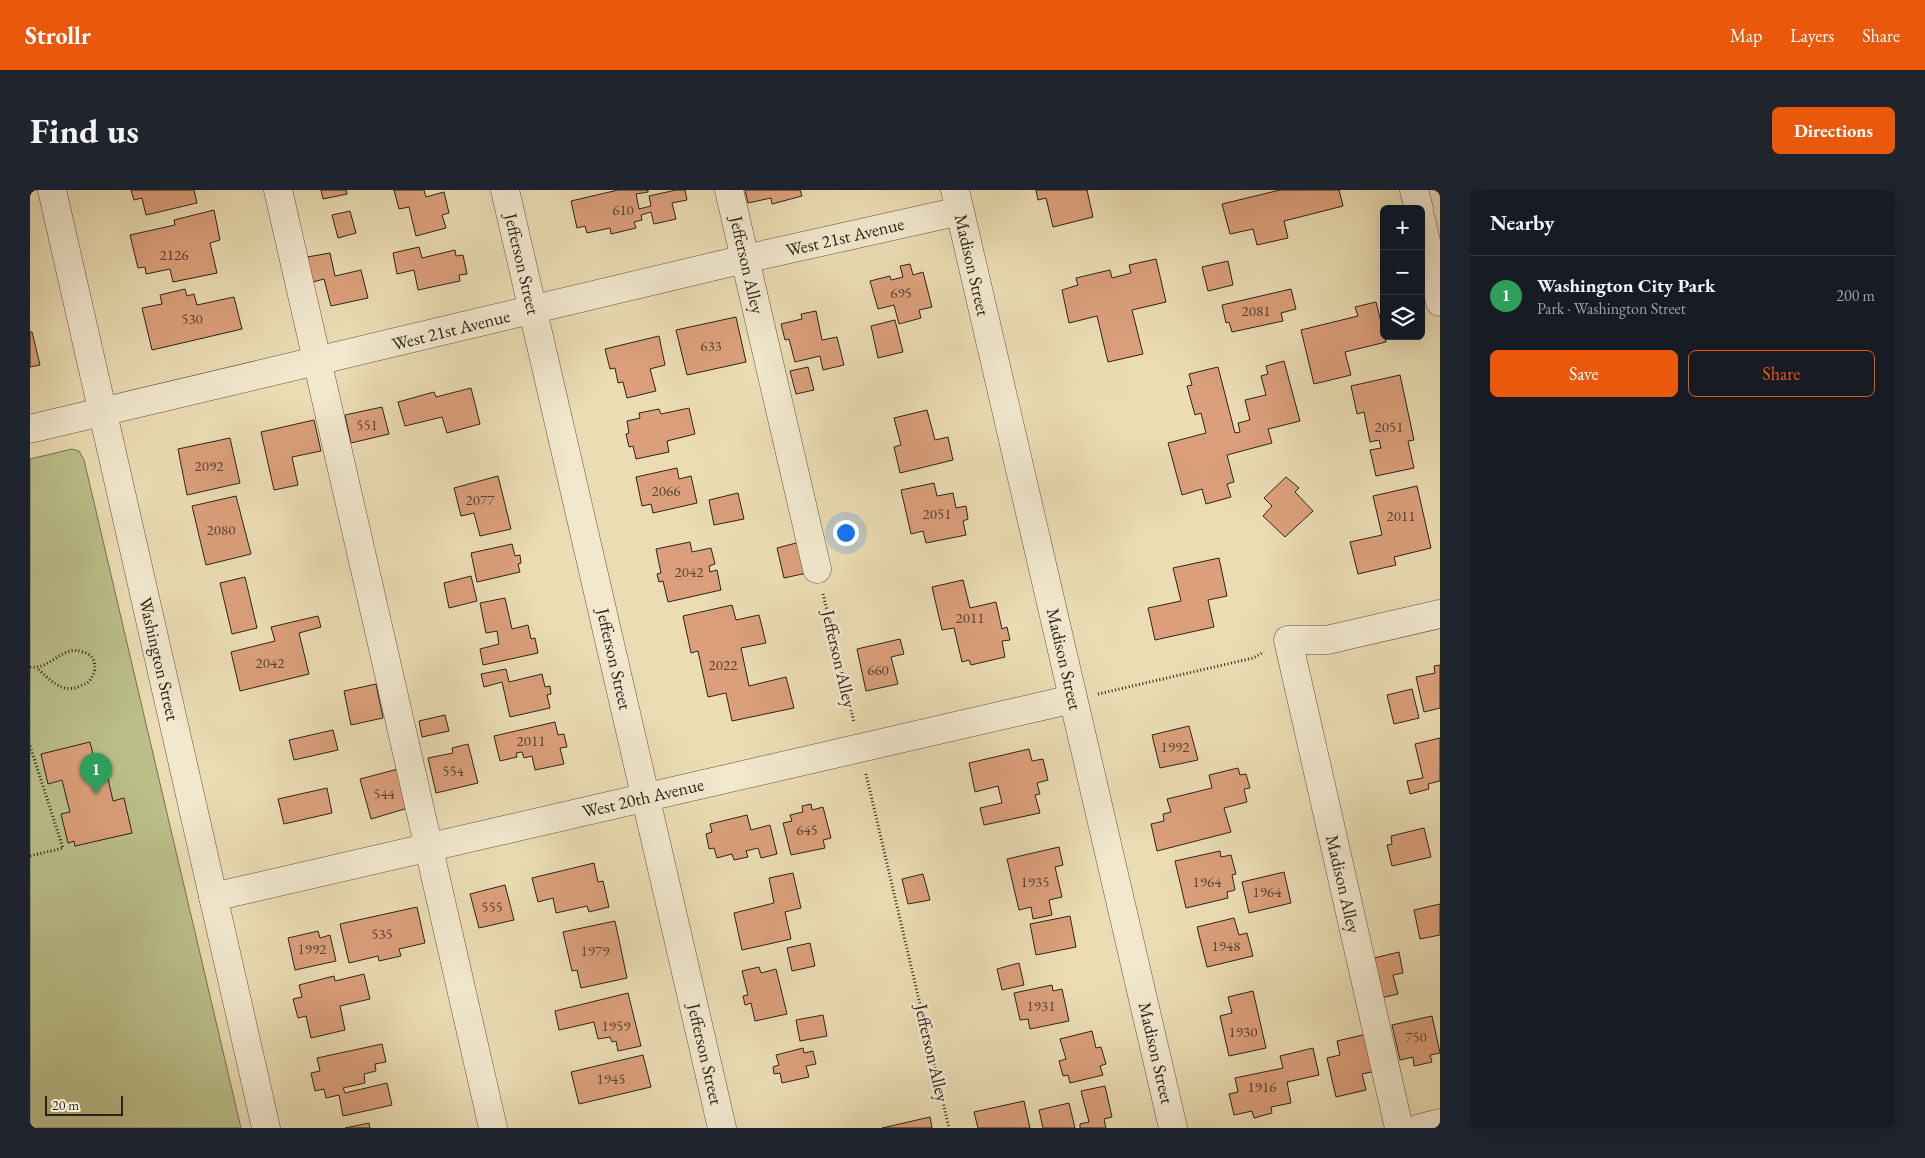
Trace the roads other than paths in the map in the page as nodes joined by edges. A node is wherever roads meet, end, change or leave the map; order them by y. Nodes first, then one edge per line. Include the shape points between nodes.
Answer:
1 (52, 190) edge
2 (278, 190) edge
3 (505, 190) edge
4 (729, 190) edge
5 (1414, 190) edge
6 (958, 201) edge
7 (1418, 205) edge
8 (1425, 237) edge
9 (745, 260) junction
10 (1440, 302) edge
11 (533, 310) junction
12 (318, 362) junction
13 (102, 413) junction
14 (30, 429) edge
15 (818, 569) road end
16 (1440, 614) edge
17 (1074, 699) junction
18 (646, 797) junction
19 (428, 846) junction
20 (214, 897) junction
21 (1440, 1124) edge
22 (266, 1128) edge
23 (493, 1128) edge
24 (722, 1128) edge
25 (1173, 1128) edge
26 (1399, 1128) edge
27 (1420, 1128) edge

1 - 13 street, Washington Street
2 - 12 street
3 - 11 street, Jefferson Street
4 - 9 street, Jefferson Alley
5 - 7 street
6 - 9 street, West 21st Avenue
6 - 17 street, Madison Street
8 - 10 street
9 - 11 street, West 21st Avenue
9 - 15 street, Jefferson Alley
11 - 12 street, West 21st Avenue
11 - 18 street, Jefferson Street
12 - 13 street, West 21st Avenue
12 - 19 street
13 - 14 street, West 21st Avenue
13 - 20 street, Washington Street
16 - 26 street, Madison Alley via 1327,640 1288,640
17 - 18 street, West 20th Avenue
17 - 25 street, Madison Street
18 - 19 street, West 20th Avenue
18 - 24 street, Jefferson Street
19 - 20 street, West 20th Avenue
19 - 23 street
20 - 22 street, Washington Street
21 - 27 street

